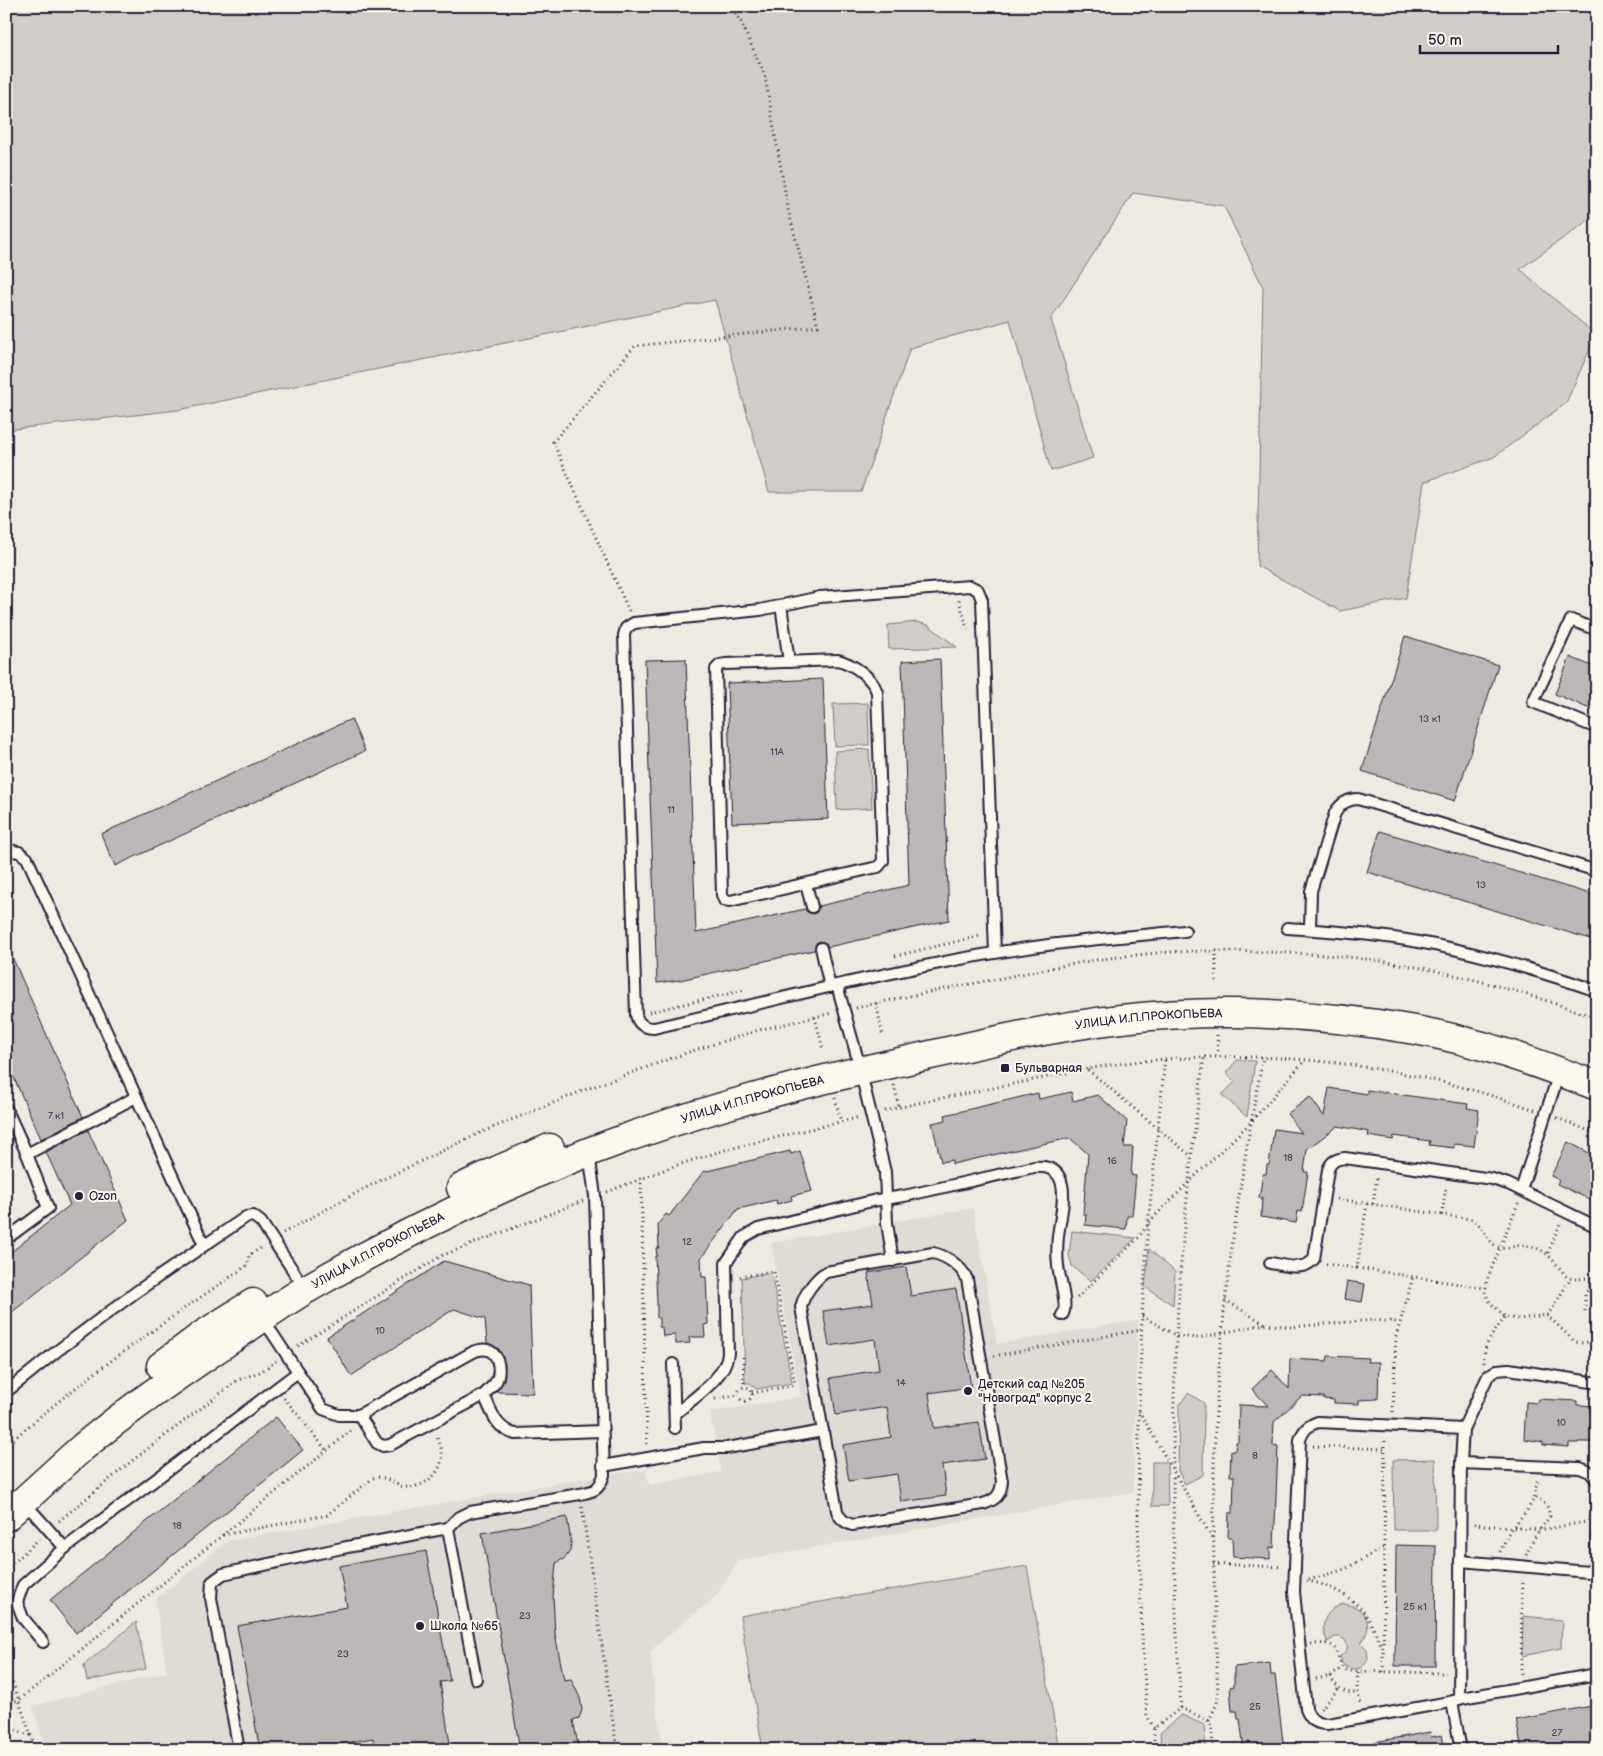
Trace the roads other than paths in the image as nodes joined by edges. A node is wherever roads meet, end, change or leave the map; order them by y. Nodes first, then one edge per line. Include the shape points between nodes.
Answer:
1 (781, 605) junction
2 (1597, 630) edge
3 (789, 662) junction
4 (1597, 728) edge
5 (6, 850) edge
6 (1597, 871) edge
7 (806, 884) junction
8 (812, 907) dead end
9 (1287, 928) dead end
10 (1310, 930) junction
11 (1185, 931) dead end
12 (821, 948) dead end
13 (994, 953) junction
14 (833, 986) junction
15 (1597, 991) edge
16 (858, 1062) junction
17 (1562, 1063) junction
18 (1597, 1066) edge
19 (1597, 1086) edge
20 (136, 1097) junction
21 (6, 1108) edge
22 (587, 1143) junction
23 (27, 1154) junction
24 (1522, 1191) junction
25 (886, 1199) junction
26 (1597, 1227) edge
27 (6, 1239) edge
28 (204, 1244) junction
29 (893, 1260) junction
30 (1270, 1263) dead end
31 (301, 1282) junction
32 (258, 1310) junction
33 (1064, 1312) road end
34 (673, 1364) dead end
35 (298, 1372) junction
36 (1597, 1383) edge
37 (6, 1392) edge
38 (484, 1394) junction
39 (674, 1414) junction
40 (360, 1418) junction
41 (675, 1428) dead end
42 (1463, 1429) junction
43 (823, 1430) junction
44 (602, 1431) junction
45 (1461, 1463) junction
46 (604, 1466) junction
47 (1597, 1481) edge
48 (12, 1500) edge
49 (448, 1528) junction
50 (1597, 1535) edge
51 (65, 1548) junction
52 (1460, 1561) junction
53 (43, 1642) dead end
54 (1597, 1674) edge
55 (476, 1679) dead end
56 (1456, 1700) junction
57 (239, 1750) edge
58 (1460, 1750) edge

1 - 3 lane
1 - 13 lane via 820,597 970,586 981,594
1 - 14 lane via 634,623 626,628 638,1021 645,1027 654,1028
2 - 4 lane via 1571,620 1533,702
3 - 7 lane via 843,661 871,680 878,696 883,861 878,867
3 - 7 lane via 725,664 716,670 722,895 727,902
5 - 20 lane via 19,852 26,858
6 - 10 lane via 1352,799 1335,813 1311,891
7 - 8 lane
9 - 10 lane
10 - 15 lane via 1380,936 1463,951
11 - 13 lane via 1098,938
12 - 14 lane
13 - 14 lane
14 - 16 lane
16 - 17 street, УЛИЦА И.П.ПРОКОПЬЕВА via 1120,1019 1217,1012 1320,1018 1417,1030
16 - 22 street, УЛИЦА И.П.ПРОКОПЬЕВА via 662,1126
16 - 25 lane via 885,1172
17 - 18 street, УЛИЦА И.П.ПРОКОПЬЕВА
17 - 19 street, УЛИЦА И.П.ПРОКОПЬЕВА
17 - 24 lane
20 - 23 lane
20 - 28 lane
21 - 23 lane
22 - 31 street, УЛИЦА И.П.ПРОКОПЬЕВА via 488,1195
22 - 44 lane via 595,1196
23 - 27 lane via 48,1208
24 - 26 lane
24 - 30 lane via 1492,1179 1338,1159 1328,1170 1314,1259 1309,1265 1300,1267
25 - 29 lane
25 - 33 lane via 1034,1167 1042,1166 1056,1172 1063,1190 1057,1256
25 - 39 lane via 758,1229 744,1237 725,1267 726,1365
28 - 31 lane via 246,1217 253,1216 261,1222
28 - 37 lane via 96,1321
29 - 43 lane via 826,1272 802,1300
29 - 43 lane via 933,1253 944,1255 964,1272 1002,1481 999,1496 993,1501 859,1525 845,1523 837,1511
31 - 32 street, УЛИЦА И.П.ПРОКОПЬЕВА
32 - 35 lane
32 - 48 street, УЛИЦА И.П.ПРОКОПЬЕВА via 169,1382
34 - 39 lane
35 - 40 lane via 324,1409
35 - 51 lane
36 - 42 lane via 1496,1370 1488,1376
38 - 40 lane via 390,1445 377,1443
38 - 40 lane via 496,1382 499,1371 492,1351 484,1349 475,1351
38 - 44 lane via 498,1424 515,1434
39 - 41 lane
42 - 45 lane
42 - 56 lane via 1318,1422 1304,1430 1300,1440 1294,1567 1306,1709 1312,1720 1328,1724
43 - 46 lane
44 - 46 lane
45 - 47 lane via 1580,1468 1590,1472
45 - 52 lane
46 - 49 lane via 601,1485 594,1491 470,1512
48 - 51 lane
49 - 55 lane
49 - 57 lane via 223,1574 212,1582 211,1598
50 - 52 lane via 1596,1565 1589,1572
51 - 53 lane via 23,1586 17,1602 23,1618
52 - 56 lane
54 - 56 lane
56 - 58 lane

